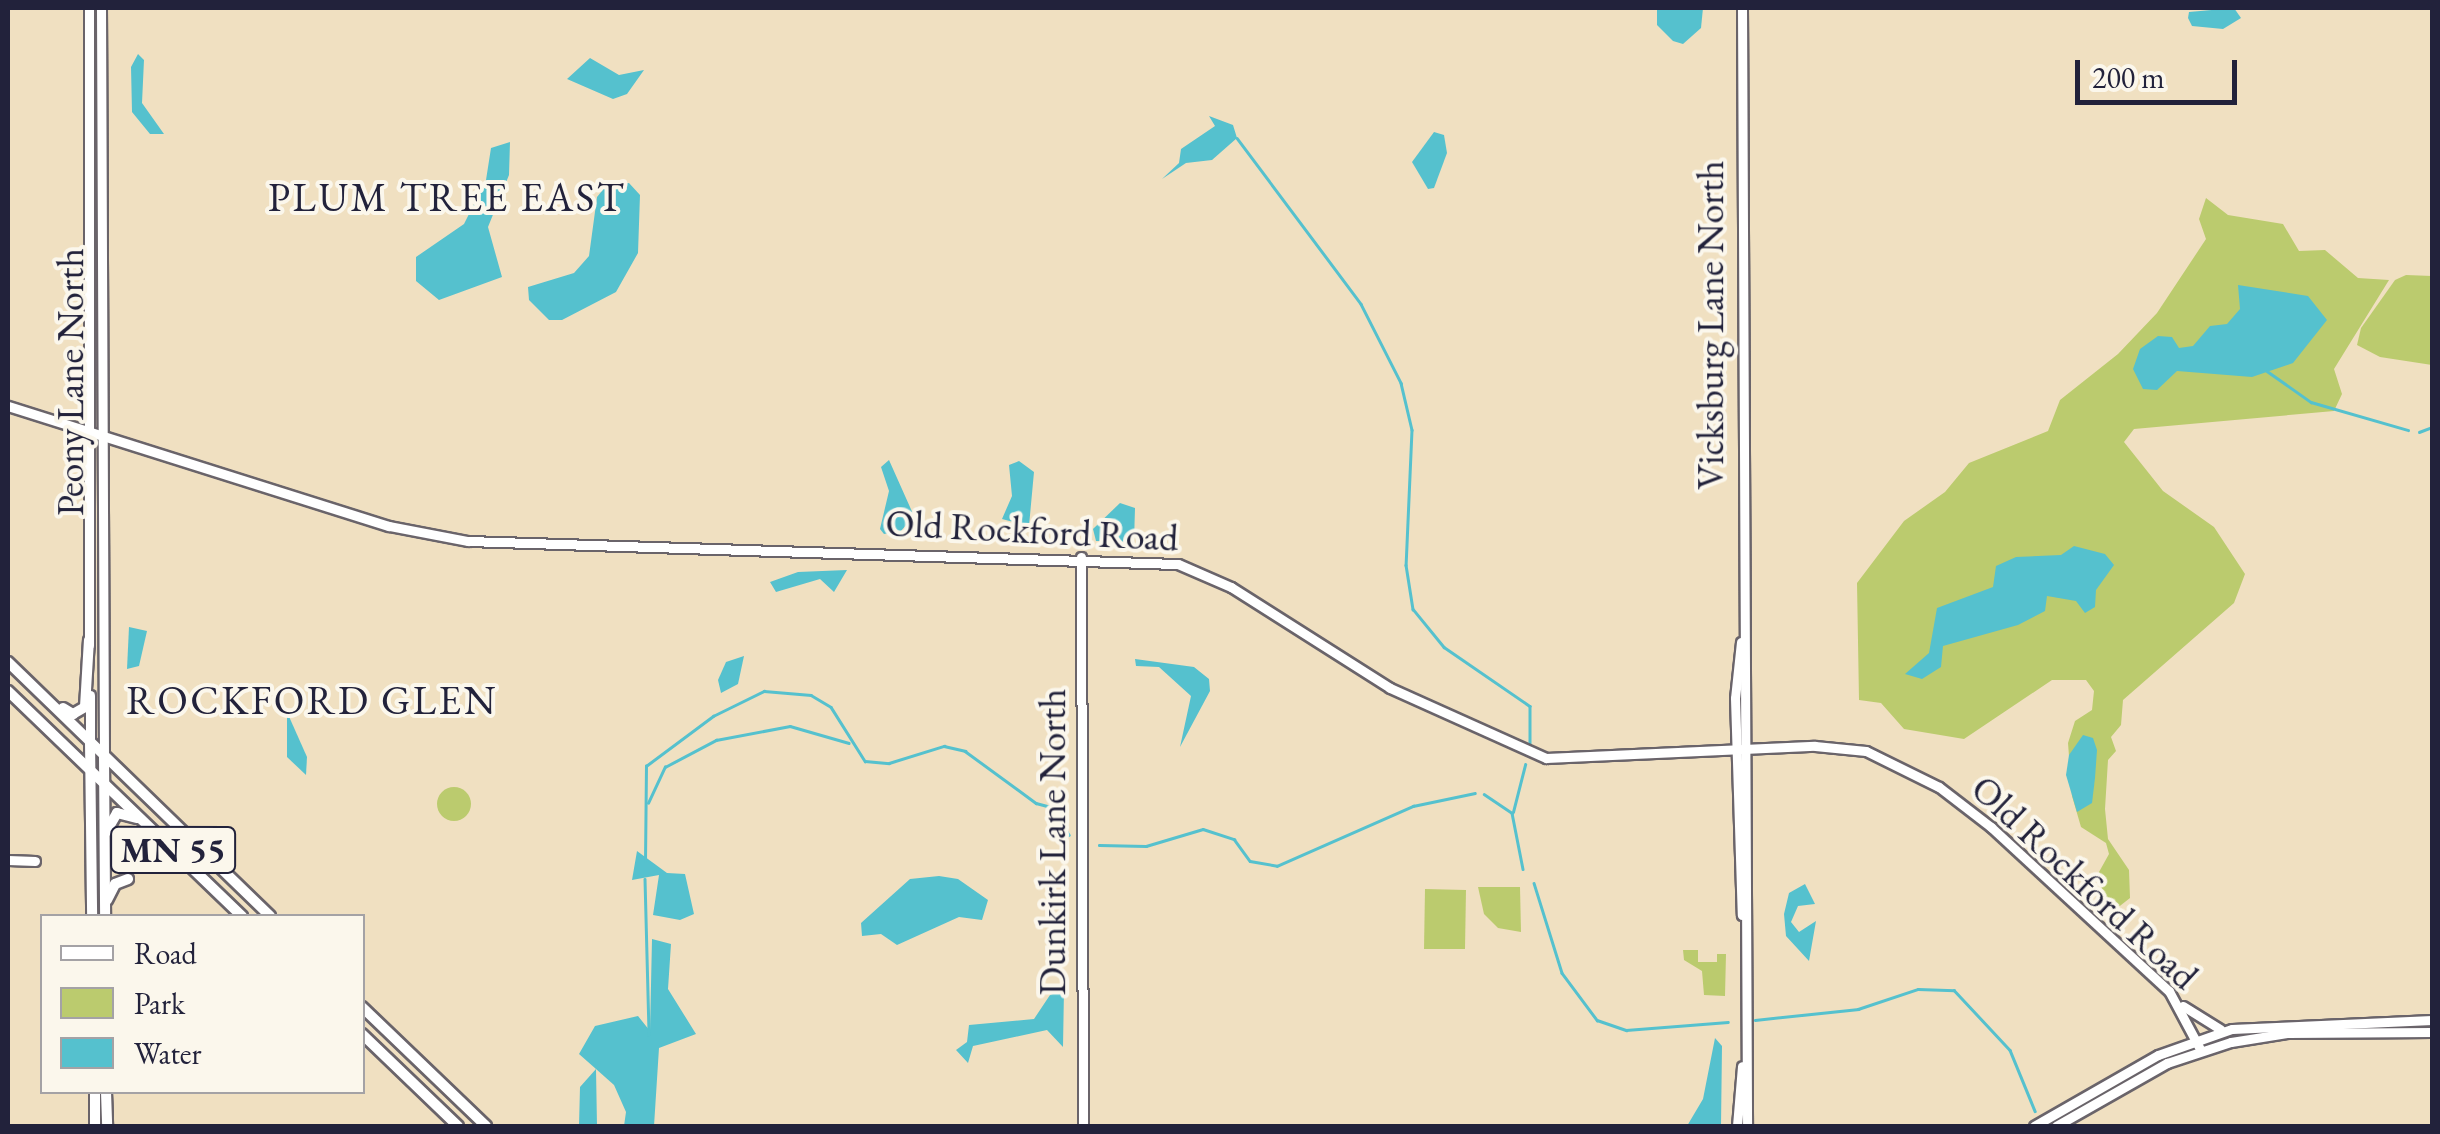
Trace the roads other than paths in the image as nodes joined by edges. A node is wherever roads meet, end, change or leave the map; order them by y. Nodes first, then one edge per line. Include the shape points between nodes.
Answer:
1 (89, 8) edge
2 (100, 8) edge
3 (1742, 8) edge
4 (8, 406) edge
5 (89, 432) junction
6 (100, 435) junction
7 (1081, 557) junction
8 (89, 640) junction
9 (10, 664) edge
10 (8, 691) edge
11 (90, 742) junction
12 (1742, 752) junction
13 (104, 756) junction
14 (90, 769) junction
15 (104, 783) junction
16 (142, 820) junction
17 (104, 837) junction
18 (8, 860) edge
19 (35, 860) dead end
20 (128, 879) dead end
21 (105, 911) edge
22 (92, 914) edge
23 (240, 914) edge
24 (268, 914) edge
25 (2169, 991) junction
26 (365, 1010) edge
27 (2432, 1020) edge
28 (2232, 1028) junction
29 (2432, 1032) edge
30 (365, 1037) edge
31 (2196, 1040) junction
32 (2201, 1051) junction
33 (1742, 1063) junction
34 (95, 1094) edge
35 (106, 1094) edge
36 (95, 1126) edge
37 (106, 1126) edge
38 (458, 1126) edge
39 (486, 1126) edge
40 (1082, 1126) edge
41 (1737, 1126) edge
42 (1747, 1126) edge
43 (2034, 1126) edge
44 (2056, 1126) edge

1 - 5 main road, Peony Lane North
2 - 6 main road, Peony Lane North
3 - 12 main road, Vicksburg Lane North
4 - 5 main road, Old Rockford Road
5 - 6 main road, Old Rockford Road
5 - 8 main road, Peony Lane North
6 - 7 main road, Old Rockford Road via 389,526 468,541
6 - 13 main road, Peony Lane North
7 - 12 main road, Old Rockford Road via 1159,560 1196,570 1366,675 1528,754 1570,761
7 - 40 main road, Dunkirk Lane North
8 - 9 main road via 87,697 76,714
8 - 11 main road, Peony Lane North
9 - 11 main road, MN 55
10 - 14 main road, MN 55
11 - 13 main road, MN 55
11 - 14 main road
12 - 25 main road, Old Rockford Road via 1850,748 1939,787
12 - 33 main road, Vicksburg Lane North
13 - 15 main road
13 - 24 main road, MN 55
14 - 15 main road, MN 55
14 - 22 main road
15 - 16 main road, MN 55
15 - 17 main road
16 - 17 main road via 117,813
16 - 23 main road, MN 55
17 - 21 main road
18 - 19 main road
20 - 21 main road via 115,884
25 - 28 main road via 2204,1024
25 - 31 main road, Old Rockford Road
26 - 39 main road
27 - 28 main road
28 - 31 main road
29 - 32 main road via 2288,1033
30 - 38 main road
31 - 32 main road, Old Rockford Road
31 - 43 main road
32 - 44 main road
33 - 41 main road, Vicksburg Lane North
33 - 42 main road, Vicksburg Lane North
34 - 36 main road
35 - 37 main road

